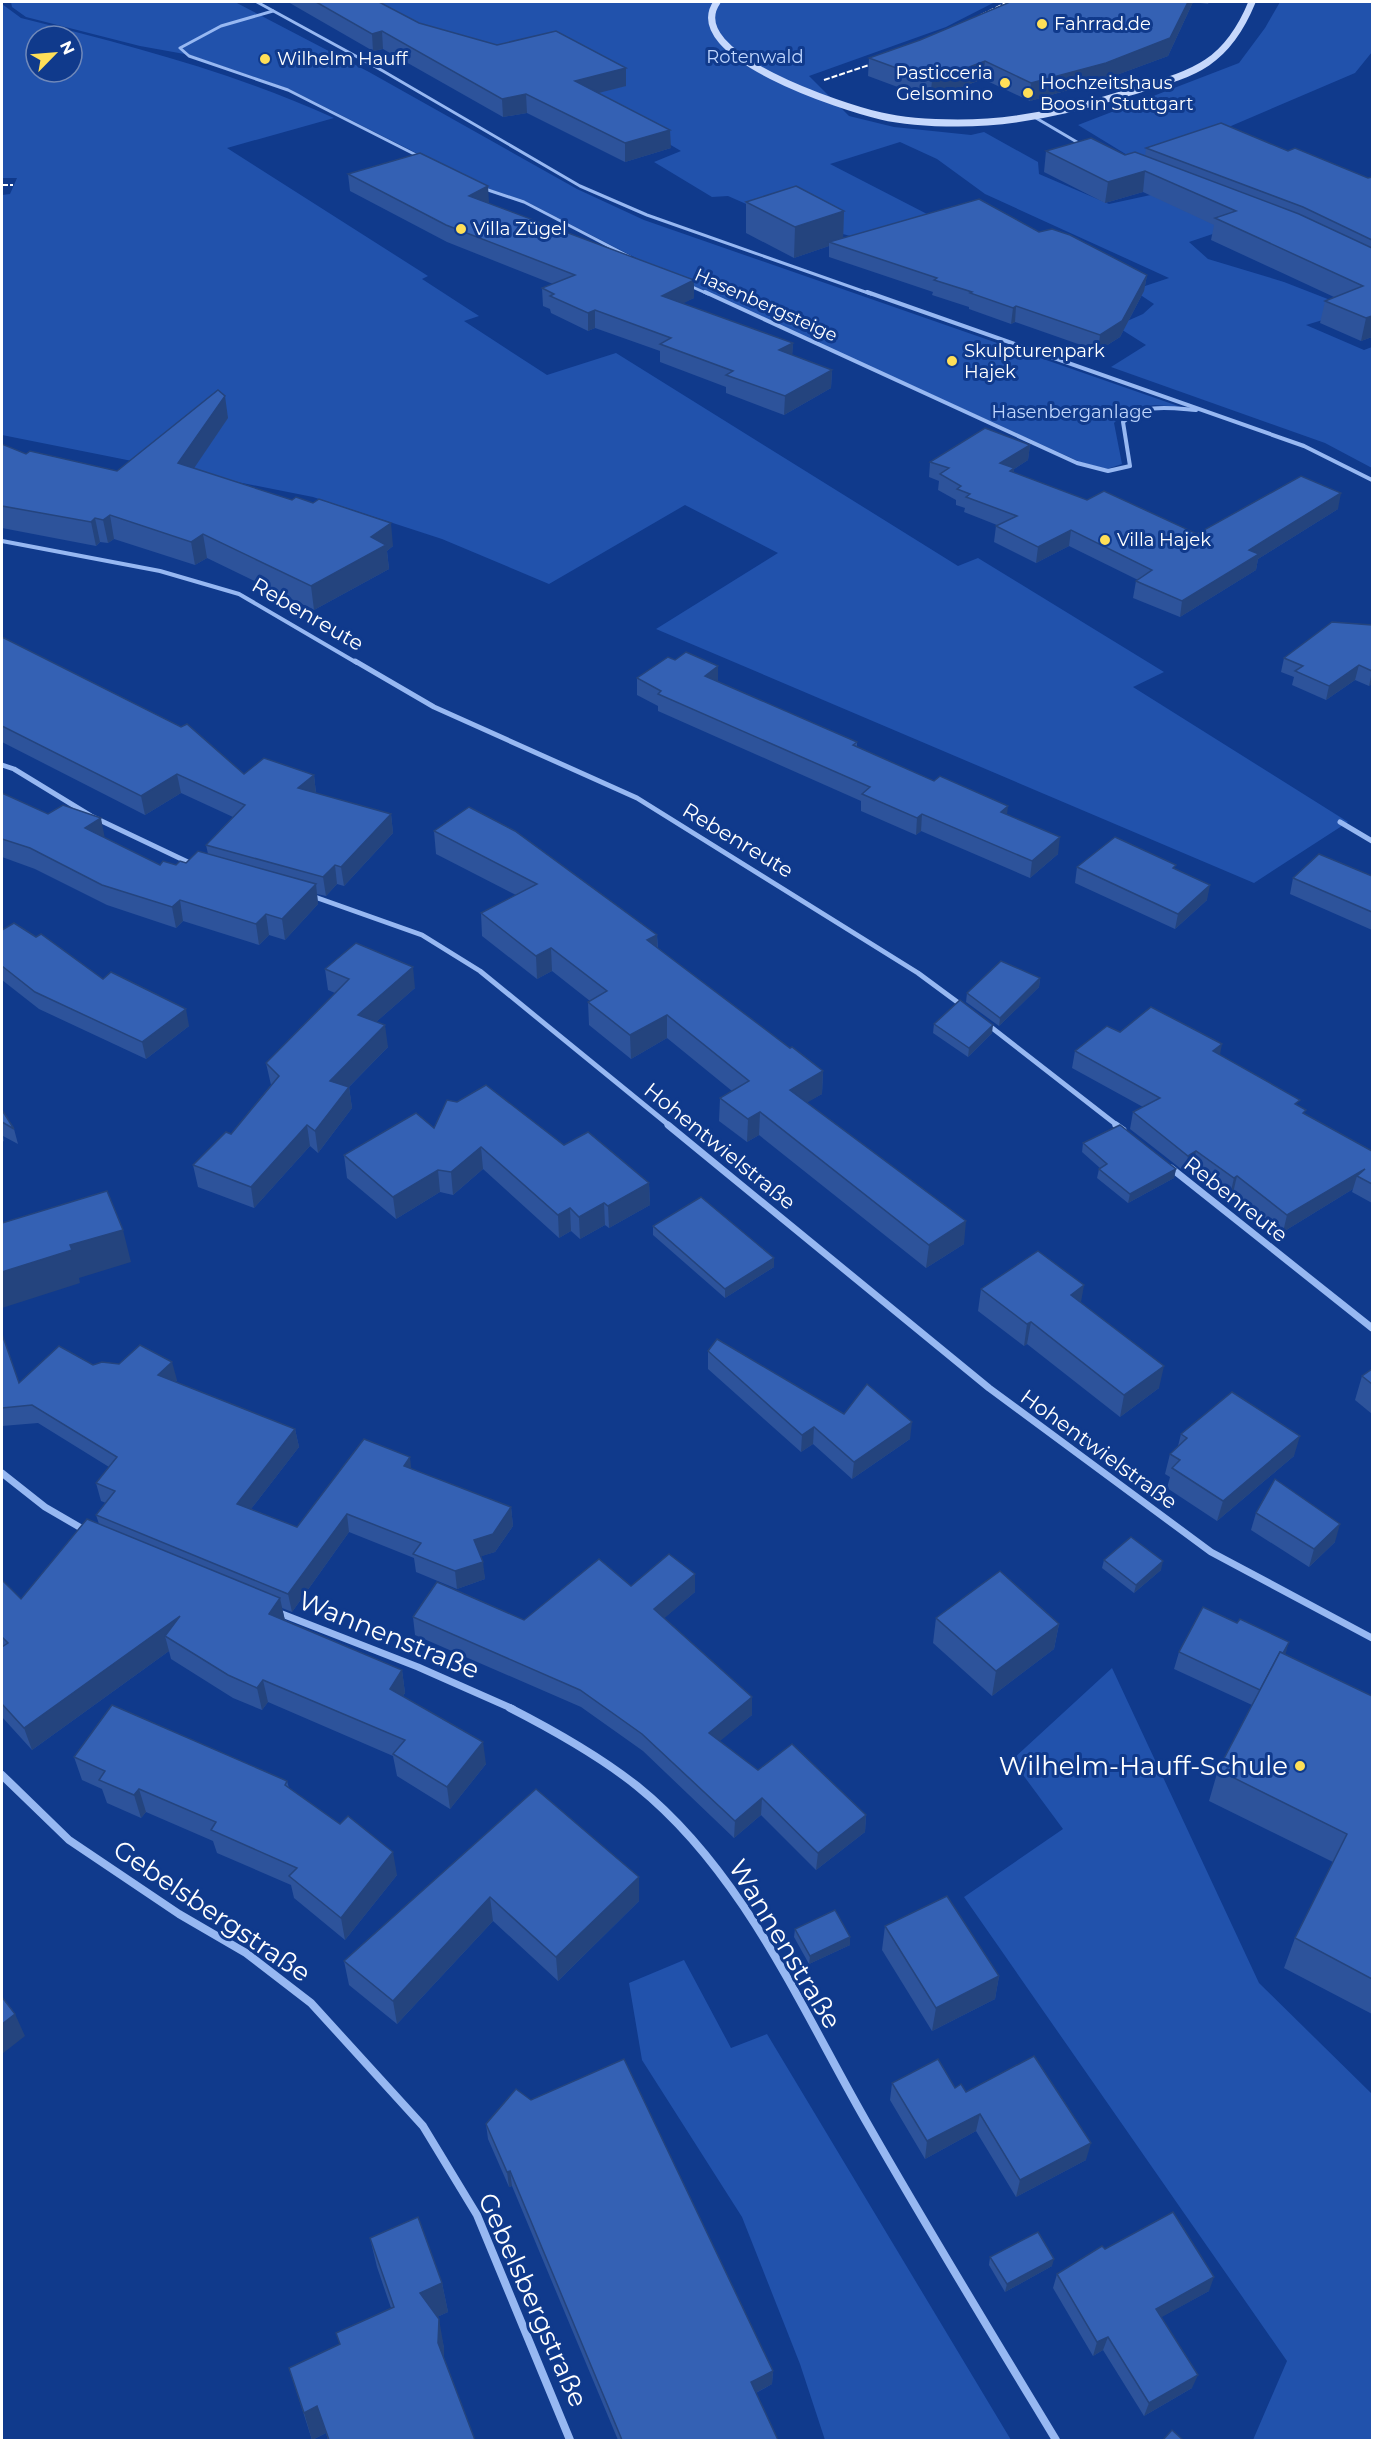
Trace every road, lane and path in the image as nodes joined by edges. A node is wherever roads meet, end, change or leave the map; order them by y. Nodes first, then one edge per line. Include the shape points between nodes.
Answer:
1 (257, 2) edge
2 (717, 2) edge
3 (1252, 2) edge
4 (273, 11) junction
5 (1036, 118) junction
6 (1088, 147) edge
7 (432, 163) edge
8 (474, 184) edge
9 (638, 261) edge
10 (680, 282) edge
11 (1196, 410) junction
12 (1372, 480) edge
13 (2, 541) edge
14 (2, 765) edge
15 (1340, 822) dead end
16 (1372, 841) edge
17 (201, 867) edge
18 (308, 895) edge
19 (972, 1013) edge
20 (981, 1020) edge
21 (1133, 1138) edge
22 (1160, 1160) edge
23 (1372, 1328) edge
24 (2, 1473) edge
25 (97, 1537) edge
26 (270, 1609) edge
27 (1372, 1638) edge
28 (2, 1775) edge
29 (570, 2440) edge
30 (1056, 2440) edge

1 - 4 street, Hasenbergsteige
2 - 5 main road via 710,20 715,35 730,51 849,107 928,122
3 - 5 main road via 1234,40 1215,57 1091,105
4 - 7 street via 221,26 180,48 189,56 288,90
4 - 11 street, Hasenbergsteige via 589,190 647,215 1102,373
5 - 6 street
8 - 9 street via 524,202
10 - 11 street, Hasenbergsteige via 1077,463 1108,471 1130,466 1123,422 1131,412
11 - 12 street, Hasenbergsteige via 1304,446
13 - 19 street, Rebenreute via 129,564 239,594 434,707 637,798 918,973
14 - 17 street via 91,816
15 - 16 street
18 - 27 street, Hohentwielstraße via 422,935 480,971 1016,1408 1212,1551
20 - 21 street
22 - 23 street, Rebenreute
24 - 25 street via 45,1508
26 - 30 street, Wannenstraße via 475,1692 560,1732 639,1788 696,1844 743,1906 922,2219
28 - 29 street, Gebelsbergstraße via 69,1840 179,1914 246,1953 311,2003 423,2126 477,2215

